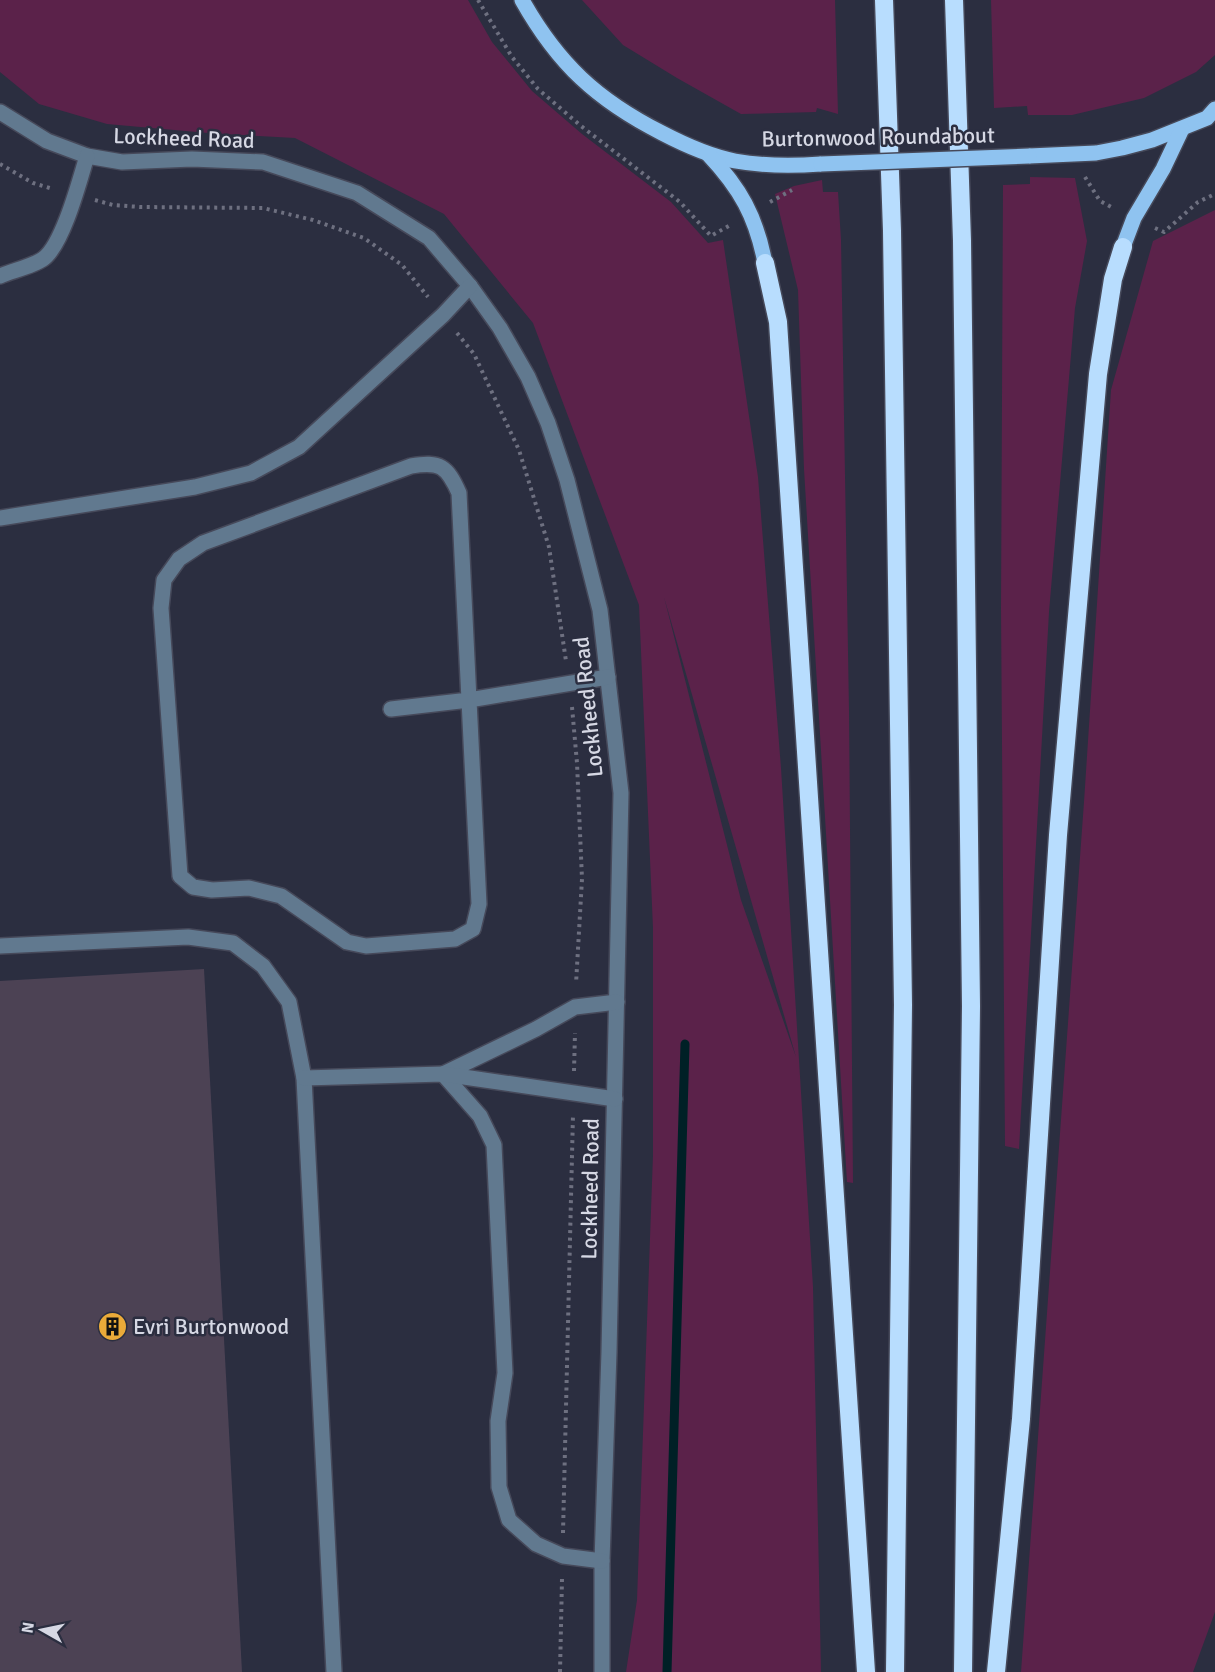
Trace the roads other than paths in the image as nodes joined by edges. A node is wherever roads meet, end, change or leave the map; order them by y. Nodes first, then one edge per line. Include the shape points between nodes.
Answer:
1 (522, 0) edge
2 (884, 0) edge
3 (954, 0) edge
4 (0, 112) edge
5 (1212, 115) edge
6 (1182, 129) junction
7 (708, 154) junction
8 (87, 156) junction
9 (1123, 247) joint
10 (765, 263) joint
11 (0, 276) edge
12 (470, 286) junction
13 (0, 518) edge
14 (608, 677) junction
15 (469, 700) junction
16 (391, 709) dead end
17 (0, 946) edge
18 (617, 1002) junction
19 (443, 1074) junction
20 (304, 1078) junction
21 (615, 1099) junction
22 (602, 1562) junction
23 (334, 1672) edge
24 (602, 1672) edge
25 (866, 1672) edge
26 (895, 1672) edge
27 (963, 1672) edge
28 (996, 1672) edge

1 - 7 main road, Burtonwood Roundabout via 559,56 582,80 640,122
2 - 26 highway via 892,231 903,1005
3 - 27 highway via 962,242 971,1006
4 - 8 street, Lockheed Road via 47,141
5 - 6 main road, Burtonwood Roundabout
6 - 7 main road, Burtonwood Roundabout, bridge via 1096,153 765,165
6 - 9 main road via 1134,218
7 - 10 main road via 751,213 760,234
8 - 11 street via 57,241 44,258
8 - 12 street, Lockheed Road via 122,162 263,162 357,193 429,238
9 - 28 highway via 1113,279 1098,374 1058,835 1021,1419
10 - 25 highway via 778,322
12 - 13 street via 299,447 251,473 195,487
12 - 14 street, Lockheed Road via 528,377 548,423 567,480 600,610
14 - 15 street
14 - 18 street, Lockheed Road via 621,793
15 - 15 street via 479,904 473,929 455,939 366,946 347,942 281,896 249,888 193,887 180,876 161,608 164,580 179,559 203,543 411,466 429,463 445,468 459,493
15 - 16 street
17 - 20 street via 188,937 233,943 263,966 289,1002
18 - 19 street via 576,1007
18 - 21 street, Lockheed Road
19 - 20 street
19 - 21 street
19 - 22 street via 480,1116 494,1145 505,1373 498,1421 499,1486 509,1520 536,1544 563,1556
20 - 23 street
21 - 22 street, Lockheed Road
22 - 24 street, Lockheed Road

